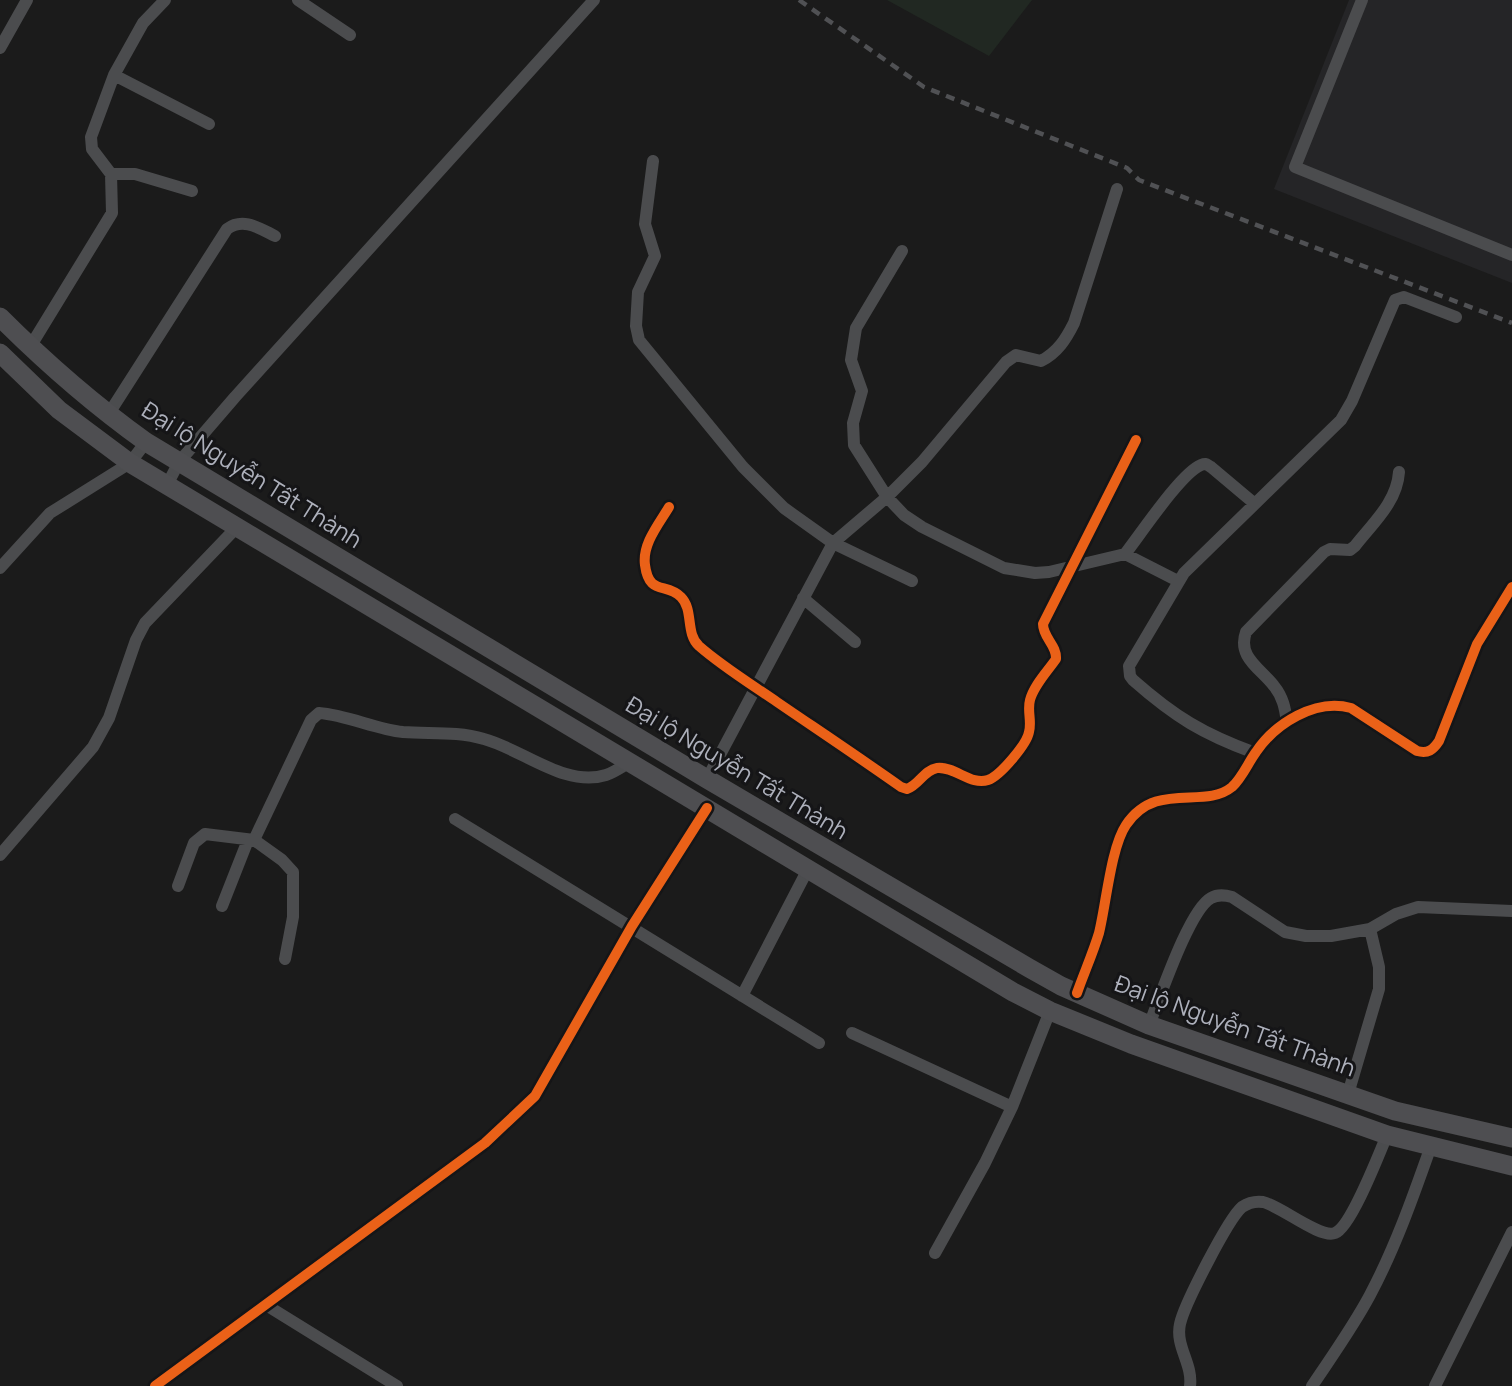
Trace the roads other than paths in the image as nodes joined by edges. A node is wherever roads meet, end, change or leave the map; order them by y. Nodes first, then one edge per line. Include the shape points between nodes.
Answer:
1 (27, 0) edge
2 (165, 0) edge
3 (298, 0) edge
4 (594, 0) edge
5 (1362, 0) edge
6 (350, 35) dead end
7 (0, 48) edge
8 (114, 75) junction
9 (208, 124) dead end
10 (653, 161) dead end
11 (111, 174) junction
12 (1117, 189) dead end
13 (192, 191) dead end
14 (275, 236) dead end
15 (902, 250) dead end
16 (1512, 255) edge
17 (0, 317) edge
18 (1456, 317) dead end
19 (30, 347) junction
20 (0, 353) edge
21 (108, 415) junction
22 (1136, 440) dead end
23 (146, 442) junction
24 (179, 463) junction
25 (130, 464) junction
26 (1399, 472) dead end
27 (167, 485) junction
28 (887, 497) junction
29 (1255, 504) junction
30 (669, 507) dead end
31 (237, 527) junction
32 (833, 543) junction
33 (1125, 554) junction
34 (1072, 565) junction
35 (0, 568) edge
36 (912, 581) dead end
37 (1178, 581) junction
38 (1512, 587) edge
39 (803, 598) junction
40 (855, 642) dead end
41 (756, 687) junction
42 (1287, 722) junction
43 (1255, 753) junction
44 (630, 762) junction
45 (714, 783) junction
46 (707, 808) junction
47 (455, 819) dead end
48 (251, 840) junction
49 (0, 855) edge
50 (808, 869) junction
51 (178, 887) dead end
52 (222, 906) dead end
53 (1512, 911) edge
54 (632, 926) junction
55 (1370, 929) junction
56 (285, 959) dead end
57 (1069, 989) junction
58 (742, 996) junction
59 (1049, 1011) junction
60 (1149, 1025) junction
61 (852, 1032) dead end
62 (819, 1043) dead end
63 (1348, 1094) junction
64 (1012, 1107) junction
65 (1387, 1135) junction
66 (1512, 1138) edge
67 (1431, 1146) junction
68 (1512, 1166) edge
69 (1512, 1232) edge
70 (935, 1253) dead end
71 (266, 1305) junction
72 (155, 1386) edge
73 (397, 1386) edge
74 (1190, 1386) edge
75 (1312, 1386) edge
76 (1434, 1386) edge

1 - 7 street
2 - 8 street via 143,23
3 - 6 street
4 - 24 street
5 - 16 street via 1295,167
8 - 9 street
8 - 11 street via 91,137 92,149
10 - 32 street via 645,224 655,256 638,292 639,340 764,489
11 - 13 street via 135,174
11 - 19 street via 112,213
12 - 28 street via 1064,342 1041,361 1016,355 1006,362
14 - 21 street via 249,224 228,229
15 - 28 street via 856,328 851,360 862,391 853,424 854,445
17 - 19 main road, Đại lộ Nguyễn Tất Thành
18 - 29 street via 1404,297 1395,300 1341,420
19 - 21 main road, Đại lộ Nguyễn Tất Thành
20 - 25 main road via 59,410
21 - 23 main road, Đại lộ Nguyễn Tất Thành
22 - 34 street
23 - 24 main road, Đại lộ Nguyễn Tất Thành
23 - 25 street
24 - 27 street
24 - 45 main road, Đại lộ Nguyễn Tất Thành
25 - 27 main road
25 - 35 street via 50,513
26 - 42 street via 1391,500 1355,546 1350,551 1324,552 1246,632 1245,654 1275,687 1284,702
27 - 31 main road
28 - 32 street
28 - 34 street via 922,527 1004,568 1035,573
29 - 33 street via 1211,467 1199,466 1178,485
29 - 37 street
30 - 41 street via 645,550 647,578 655,587 678,594 698,644
31 - 44 main road
31 - 49 street via 145,623 93,747
32 - 36 street
32 - 39 street
33 - 34 street
33 - 37 street
34 - 41 street via 1043,624 1056,659 1030,699 1027,740 993,778 978,781 938,768 907,789
37 - 43 street via 1129,666 1130,676 1185,722
38 - 42 street via 1477,644 1439,741 1430,751 1417,751 1351,708 1319,708
39 - 40 street
39 - 41 street
41 - 45 street
42 - 43 street
43 - 57 street via 1231,788 1153,802 1125,827 1098,935
44 - 46 main road
44 - 48 street via 608,774 577,776 484,739 405,732 319,713 310,720
45 - 46 main road
45 - 57 main road, Đại lộ Nguyễn Tất Thành
46 - 50 main road
46 - 54 street
47 - 54 street
48 - 51 street via 201,836
48 - 52 street
48 - 56 street via 282,860 295,876
50 - 58 street
50 - 59 main road
53 - 55 street via 1418,907
54 - 58 street
54 - 71 street via 534,1096 485,1143
55 - 60 street via 1331,936 1285,932 1232,897 1213,897 1196,913
55 - 63 street via 1379,989
57 - 59 main road
57 - 60 main road, Đại lộ Nguyễn Tất Thành
58 - 62 street
59 - 64 street
59 - 65 main road
60 - 63 main road, Đại lộ Nguyễn Tất Thành
61 - 64 street
63 - 66 main road, Đại lộ Nguyễn Tất Thành via 1395,1111
64 - 70 street
65 - 67 main road
65 - 74 street via 1349,1219 1338,1231 1324,1234 1262,1202 1246,1204 1236,1214 1181,1321 1180,1342 1190,1367
67 - 68 main road
67 - 75 street via 1381,1272
69 - 76 street
71 - 72 street
71 - 73 street

